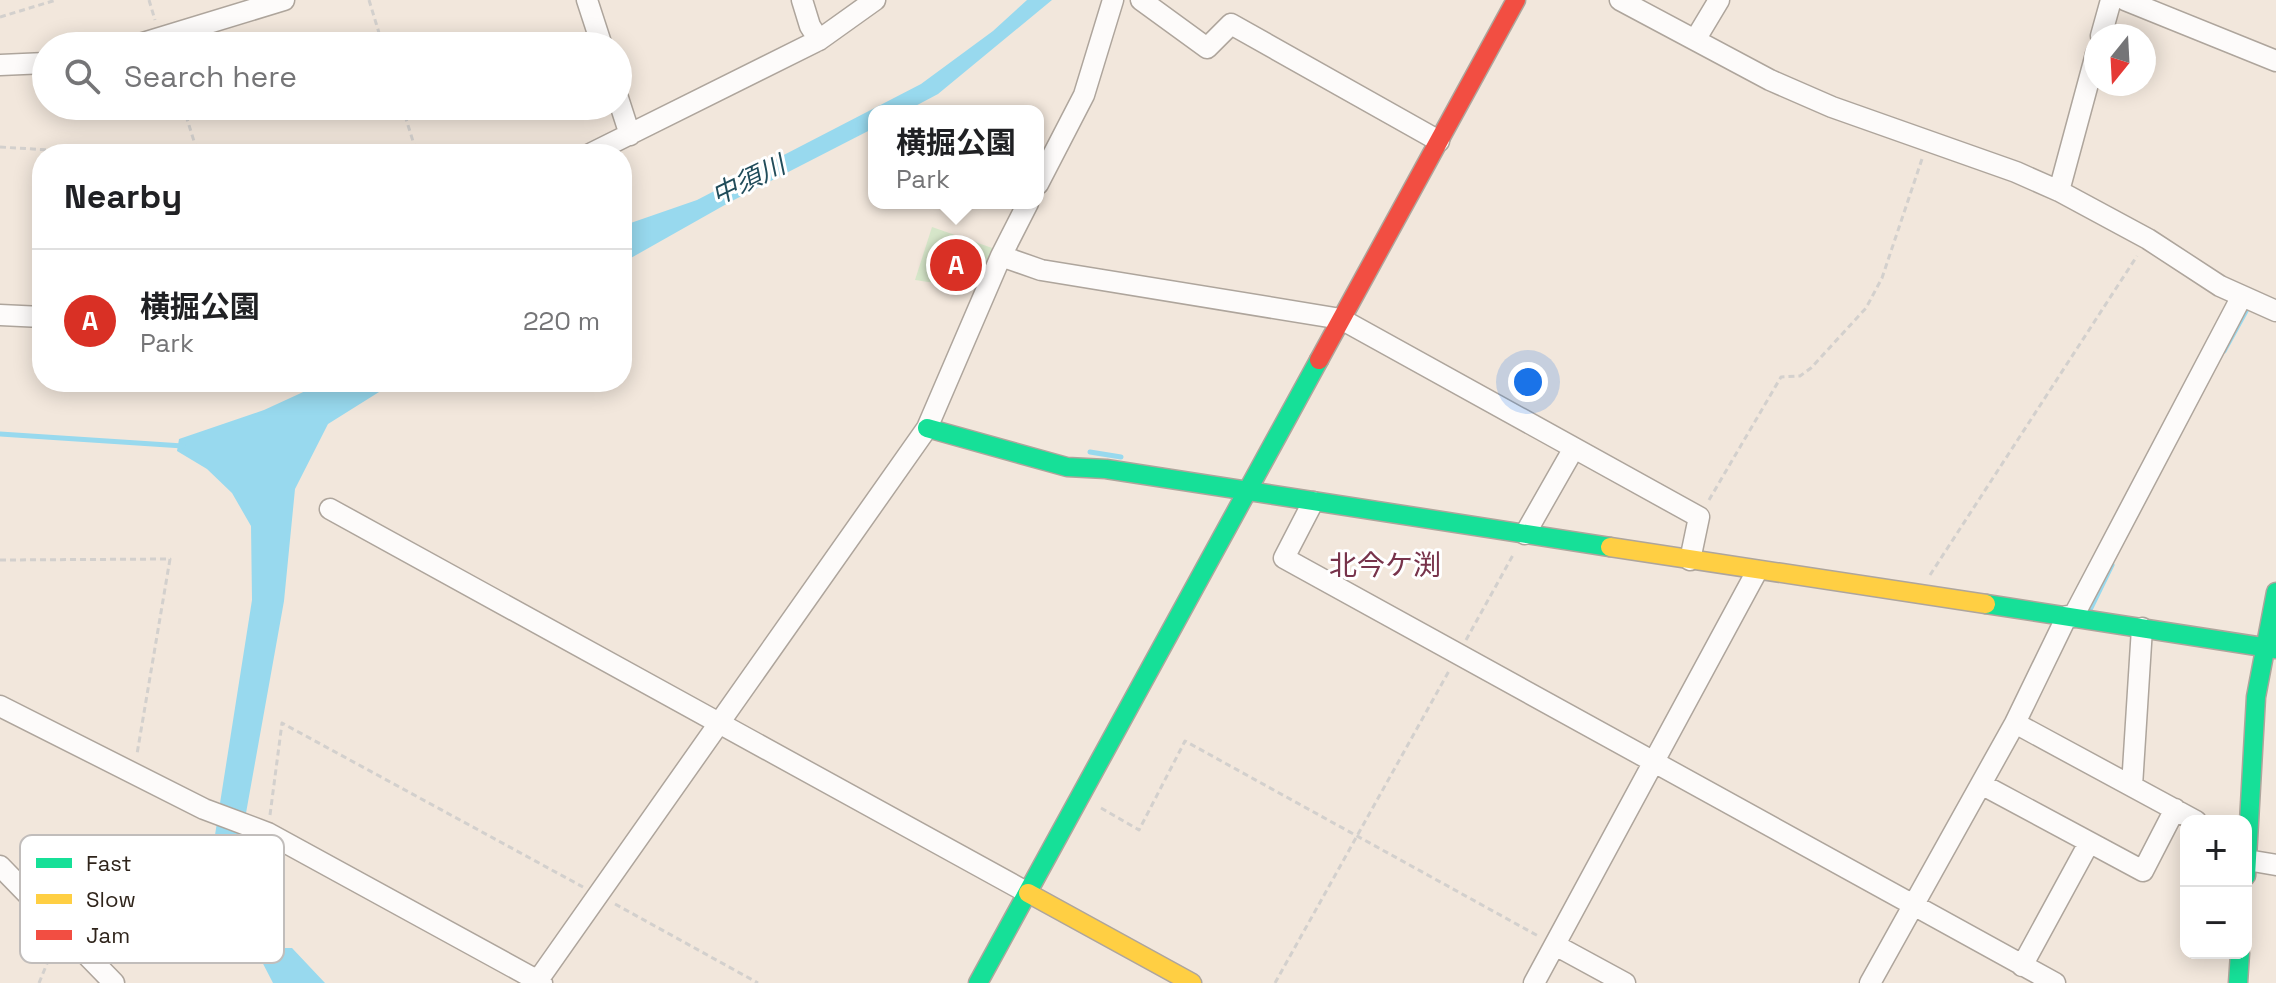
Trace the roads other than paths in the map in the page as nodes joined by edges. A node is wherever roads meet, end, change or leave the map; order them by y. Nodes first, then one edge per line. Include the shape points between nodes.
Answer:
1 (284, 0) edge
2 (587, 0) edge
3 (802, 0) edge
4 (875, 0) edge
5 (1113, 0) edge
6 (1141, 0) edge
7 (1516, 0) edge
8 (1620, 0) edge
9 (1719, 0) edge
10 (2111, 0) edge
11 (2125, 0) edge
12 (2104, 24) edge
13 (191, 32) edge
14 (597, 32) edge
15 (819, 40) junction
16 (1695, 40) junction
17 (2276, 61) edge
18 (32, 64) edge
19 (0, 65) edge
20 (2085, 96) edge
21 (625, 120) edge
22 (630, 135) junction
23 (1439, 141) junction
24 (611, 144) edge
25 (1044, 172) edge
26 (2059, 191) junction
27 (1025, 209) edge
28 (1001, 256) junction
29 (2242, 296) junction
30 (2276, 311) edge
31 (0, 315) edge
32 (32, 317) edge
33 (1341, 319) junction
34 (927, 428) junction
35 (1574, 448) junction
36 (1246, 493) junction
37 (1313, 502) junction
38 (330, 509) dead end
39 (1525, 534) junction
40 (1690, 560) junction
41 (1757, 571) junction
42 (2276, 592) edge
43 (2070, 616) junction
44 (2142, 628) junction
45 (2269, 648) edge
46 (0, 706) edge
47 (2015, 723) junction
48 (721, 725) junction
49 (1655, 763) junction
50 (1981, 784) junction
51 (2132, 786) junction
52 (2175, 809) junction
53 (2186, 815) edge
54 (2252, 815) edge
55 (271, 835) edge
56 (284, 842) edge
57 (2089, 843) junction
58 (2252, 859) edge
59 (2276, 865) edge
60 (0, 866) edge
61 (20, 886) edge
62 (1028, 893) junction
63 (1913, 906) junction
64 (1555, 945) junction
65 (2240, 959) edge
66 (95, 963) edge
67 (2022, 966) junction
68 (538, 982) edge
69 (114, 983) edge
70 (978, 983) edge
71 (1192, 983) edge
72 (1534, 983) edge
73 (1625, 983) edge
74 (1870, 983) edge
75 (2055, 983) edge
76 (2238, 983) edge

1 - 13 street
2 - 14 street
3 - 15 street
4 - 15 street
5 - 25 street via 1084,95
6 - 23 street via 1207,48 1231,24
7 - 23 street
8 - 16 street
9 - 16 street
10 - 12 street
11 - 17 street
15 - 22 street
16 - 26 street via 1832,107
18 - 19 street
20 - 26 street
21 - 22 street
22 - 24 street
23 - 33 street
26 - 29 street
27 - 28 street
28 - 33 street via 1041,270
28 - 34 street
29 - 30 street
29 - 43 street
31 - 32 street
33 - 35 street
33 - 36 street
34 - 36 street via 1067,467
34 - 48 street
35 - 39 street
35 - 40 street via 1699,517
36 - 37 street
36 - 62 street
37 - 39 street
37 - 49 street via 1284,558
38 - 48 street
39 - 40 street
40 - 41 street
41 - 43 street
41 - 49 street
42 - 45 street
43 - 44 street
43 - 47 street
44 - 45 street
44 - 51 street
45 - 54 street
46 - 55 street via 204,809
47 - 50 street
47 - 51 street
48 - 62 street
48 - 68 street
49 - 63 street
49 - 64 street
50 - 57 street
50 - 63 street
51 - 52 street
52 - 53 street
52 - 57 street via 2143,871
56 - 68 street
57 - 67 street
58 - 59 street
60 - 61 street
62 - 70 street
62 - 71 street
63 - 67 street
63 - 74 street
64 - 72 street
64 - 73 street
65 - 76 street
66 - 69 street
67 - 75 street

